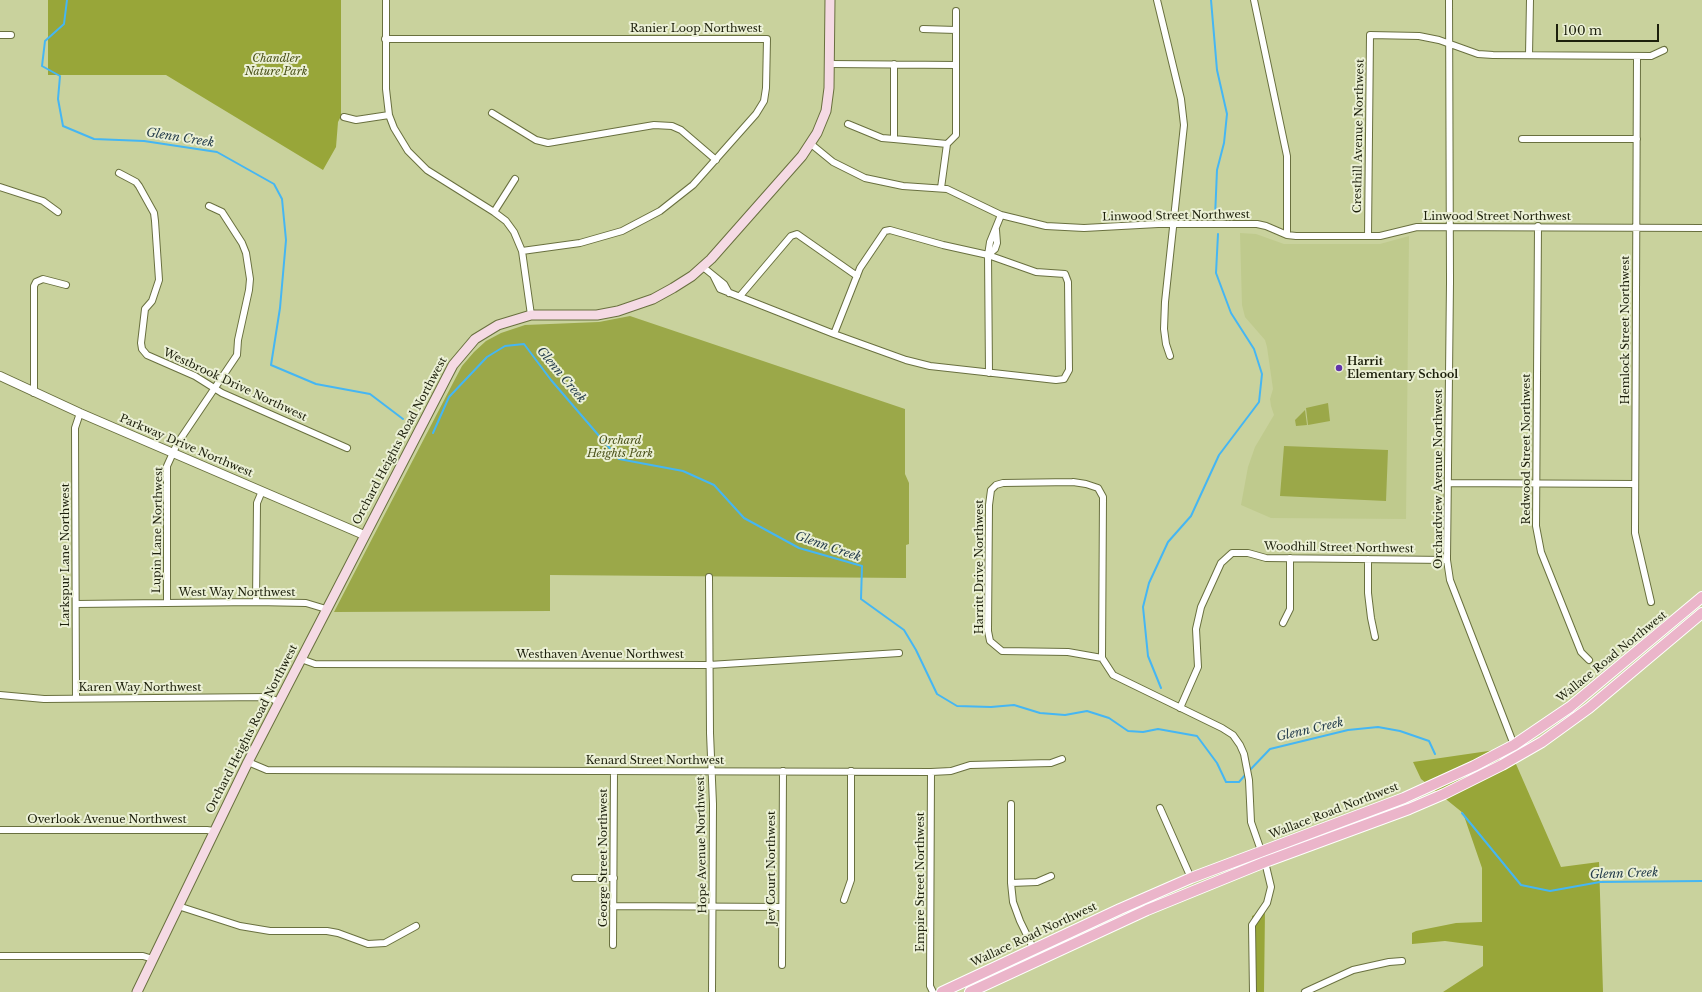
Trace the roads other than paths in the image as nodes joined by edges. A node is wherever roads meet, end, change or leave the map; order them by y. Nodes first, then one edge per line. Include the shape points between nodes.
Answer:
1 (386, 0) edge
2 (830, 0) edge
3 (1158, 0) edge
4 (1254, 0) edge
5 (1449, 0) edge
6 (1530, 0) edge
7 (956, 11) dead end
8 (923, 29) dead end
9 (956, 30) junction
10 (0, 35) edge
11 (11, 35) dead end
12 (385, 39) junction
13 (1450, 45) junction
14 (1664, 50) dead end
15 (1529, 55) junction
16 (1637, 56) junction
17 (830, 64) junction
18 (894, 64) junction
19 (956, 65) junction
20 (492, 113) dead end
21 (389, 115) junction
22 (344, 117) dead end
23 (848, 124) dead end
24 (1522, 139) dead end
25 (1637, 139) junction
26 (894, 140) junction
27 (811, 144) junction
28 (947, 144) junction
29 (716, 160) junction
30 (119, 172) dead end
31 (515, 179) dead end
32 (0, 187) edge
33 (941, 188) junction
34 (210, 206) dead end
35 (58, 212) dead end
36 (494, 212) junction
37 (1001, 215) junction
38 (1173, 224) junction
39 (1538, 226) junction
40 (1637, 226) junction
41 (1449, 227) junction
42 (1702, 228) edge
43 (1287, 235) junction
44 (1368, 236) junction
45 (522, 251) junction
46 (988, 255) junction
47 (703, 267) junction
48 (857, 276) junction
49 (66, 285) dead end
50 (740, 296) junction
51 (531, 315) junction
52 (834, 334) junction
53 (1170, 356) dead end
54 (990, 373) junction
55 (0, 376) edge
56 (215, 387) junction
57 (34, 393) junction
58 (80, 413) junction
59 (347, 448) dead end
60 (173, 452) junction
61 (1448, 483) junction
62 (1536, 484) junction
63 (1635, 484) junction
64 (262, 491) junction
65 (364, 535) junction
66 (1290, 558) junction
67 (1368, 559) junction
68 (1447, 560) junction
69 (709, 577) dead end
70 (1702, 597) edge
71 (256, 602) junction
72 (1651, 602) dead end
73 (167, 603) junction
74 (76, 604) junction
75 (326, 609) junction
76 (1702, 613) edge
77 (1283, 623) dead end
78 (1375, 637) dead end
79 (899, 653) dead end
80 (1102, 658) junction
81 (301, 659) junction
82 (1589, 660) dead end
83 (709, 665) junction
84 (0, 695) edge
85 (76, 698) junction
86 (279, 702) junction
87 (1180, 708) junction
88 (1514, 745) junction
89 (1520, 755) junction
90 (1062, 759) dead end
91 (248, 762) junction
92 (614, 771) junction
93 (711, 771) junction
94 (783, 771) junction
95 (851, 771) junction
96 (932, 772) junction
97 (1011, 804) dead end
98 (1160, 808) dead end
99 (0, 830) edge
100 (214, 831) junction
101 (1261, 851) junction
102 (1265, 862) junction
103 (1051, 876) dead end
104 (575, 878) dead end
105 (614, 878) junction
106 (1191, 878) junction
107 (1011, 883) junction
108 (844, 900) dead end
109 (178, 906) junction
110 (613, 906) junction
111 (712, 906) junction
112 (782, 907) junction
113 (416, 926) dead end
114 (613, 945) dead end
115 (1033, 948) junction
116 (0, 956) edge
117 (153, 959) junction
118 (1039, 960) junction
119 (1402, 961) dead end
120 (782, 965) dead end
121 (137, 992) edge
122 (712, 992) edge
123 (933, 992) edge
124 (942, 992) edge
125 (970, 992) edge
126 (1253, 992) edge
127 (1305, 992) edge

1 - 12 street
2 - 17 main road, Orchard Heights Road Northwest
3 - 38 street via 1181,99 1184,125
4 - 43 street via 1285,144
5 - 13 street, Orchardview Avenue Northwest
6 - 15 street
7 - 9 street
8 - 9 street
9 - 19 street
10 - 11 street
12 - 21 street
12 - 29 street, Ranier Loop Northwest via 767,39 764,101
13 - 15 street via 1478,54
13 - 41 street, Orchardview Avenue Northwest
13 - 44 street, Cresthill Avenue Northwest via 1419,36 1370,35
14 - 16 street via 1651,56
15 - 16 street
16 - 25 street, Hemlock Street Northwest
17 - 18 street
17 - 27 main road, Orchard Heights Road Northwest via 826,111
18 - 19 street
18 - 26 street
19 - 28 street via 956,135
20 - 29 street via 536,140 548,143 654,125 672,126 681,130
21 - 22 street via 365,120
21 - 36 street via 398,137 417,161
23 - 26 street via 882,138
24 - 25 street
25 - 40 street, Hemlock Street Northwest
26 - 28 street
27 - 33 street, Linwood Street Northwest via 833,162 874,181 912,187
27 - 47 main road, Orchard Heights Road Northwest
28 - 33 street
29 - 45 street, Ranier Loop Northwest via 692,185 660,211 622,231 580,243
30 - 56 street, Westbrook Drive Northwest via 139,186 154,213 155,220 159,280 152,301 144,309 142,350 147,355
31 - 36 street
32 - 35 street via 43,202
33 - 37 street, Linwood Street Northwest via 955,192
34 - 56 street, Lupin Lane Northwest via 222,212 242,243 250,279 237,355
36 - 45 street via 506,221 514,232
37 - 38 street, Linwood Street Northwest via 1033,224 1062,227
37 - 46 street via 990,242
38 - 43 street, Linwood Street Northwest via 1256,224
38 - 53 street via 1164,329
39 - 40 street, Linwood Street Northwest
39 - 41 street, Linwood Street Northwest
39 - 62 street, Redwood Street Northwest
40 - 42 street, Linwood Street Northwest
40 - 63 street, Hemlock Street Northwest
41 - 44 street, Linwood Street Northwest via 1417,227 1380,236
41 - 61 street, Orchardview Avenue Northwest
43 - 44 street, Linwood Street Northwest
45 - 51 street
46 - 48 street via 890,230 885,231
46 - 54 street
46 - 54 street via 1036,272 1065,274 1068,282 1069,370 1064,379
47 - 50 street via 724,284 729,293
47 - 51 main road, Orchard Heights Road Northwest via 654,299 618,312 590,315
48 - 50 street via 797,234 791,236
48 - 52 street
49 - 57 street via 43,279 34,286
50 - 52 street
51 - 65 main road, Orchard Heights Road Northwest via 513,319 493,328 475,339 460,355 431,405
52 - 54 street via 906,360 930,366
55 - 57 street, Parkway Drive Northwest
56 - 59 street, Westbrook Drive Northwest via 222,393
56 - 60 street, Lupin Lane Northwest
57 - 58 street, Parkway Drive Northwest
58 - 60 street, Parkway Drive Northwest
58 - 74 street, Larkspur Lane Northwest via 75,428
60 - 64 street, Parkway Drive Northwest
60 - 73 street, Lupin Lane Northwest via 167,466
61 - 62 street
61 - 68 street, Orchardview Avenue Northwest
62 - 63 street
62 - 82 street, Redwood Street Northwest via 1538,541 1581,652
63 - 72 street, Hemlock Street Northwest via 1634,533
64 - 65 street, Parkway Drive Northwest
64 - 71 street via 257,503
65 - 75 main road, Orchard Heights Road Northwest
66 - 67 street, Woodhill Street Northwest
66 - 77 street via 1290,609
66 - 87 street, Woodhill Street Northwest via 1266,558 1239,552 1228,555 1221,563 1198,617 1198,667
67 - 68 street, Woodhill Street Northwest
67 - 78 street via 1370,606
68 - 88 street, Orchardview Avenue Northwest via 1450,580
69 - 83 street, Hope Avenue Northwest
70 - 88 main road, Wallace Road Northwest via 1570,707
71 - 73 street, West Way Northwest
71 - 75 street, West Way Northwest via 306,604
73 - 74 street, West Way Northwest
74 - 85 street, Larkspur Lane Northwest
75 - 81 main road, Orchard Heights Road Northwest
76 - 89 main road via 1589,708
79 - 83 street, Westhaven Avenue Northwest
80 - 80 street, Harritt Drive Northwest via 1068,652 1002,651 990,641 989,505 991,490 996,485 1073,482 1098,488 1103,497
80 - 87 street via 1114,675
81 - 83 street, Westhaven Avenue Northwest via 315,664
81 - 86 main road, Orchard Heights Road Northwest
83 - 93 street, Hope Avenue Northwest
84 - 85 street, Karen Way Northwest via 44,699
85 - 86 street, Karen Way Northwest via 268,697
86 - 91 main road, Orchard Heights Road Northwest
87 - 101 street via 1233,735 1240,745 1246,764 1251,822
88 - 89 street, Orchardview Avenue Northwest
88 - 101 main road, Wallace Road Northwest via 1440,783
89 - 102 main road via 1444,794
90 - 96 street, Kenard Street Northwest via 1051,763 970,765 951,771
91 - 92 street, Kenard Street Northwest via 267,770
91 - 100 main road, Orchard Heights Road Northwest
92 - 93 street, Kenard Street Northwest
92 - 105 street, George Street Northwest
93 - 94 street, Kenard Street Northwest
93 - 111 street, Hope Avenue Northwest
94 - 95 street, Kenard Street Northwest
94 - 112 street, Jev Court Northwest
95 - 96 street, Kenard Street Northwest
95 - 108 street via 850,880
96 - 123 street, Empire Street Northwest via 930,986
97 - 107 street
98 - 106 street
99 - 100 street, Overlook Avenue Northwest
100 - 109 main road, Orchard Heights Road Northwest
101 - 102 street
101 - 106 main road, Wallace Road Northwest
102 - 118 main road via 1121,921
102 - 126 street via 1270,887 1267,902 1252,925
103 - 107 street via 1037,882
104 - 105 street
105 - 110 street, George Street Northwest
106 - 115 main road, Wallace Road Northwest
107 - 115 street via 1013,902
109 - 113 street via 240,926 270,931 326,931 368,944 385,943
109 - 117 main road, Orchard Heights Road Northwest
110 - 111 street
110 - 114 street, George Street Northwest
111 - 112 street
111 - 122 street, Hope Avenue Northwest
112 - 120 street, Jev Court Northwest
115 - 118 street
115 - 124 main road, Wallace Road Northwest
116 - 117 street via 143,956
117 - 121 main road, Orchard Heights Road Northwest
118 - 125 main road
119 - 127 street via 1352,970

